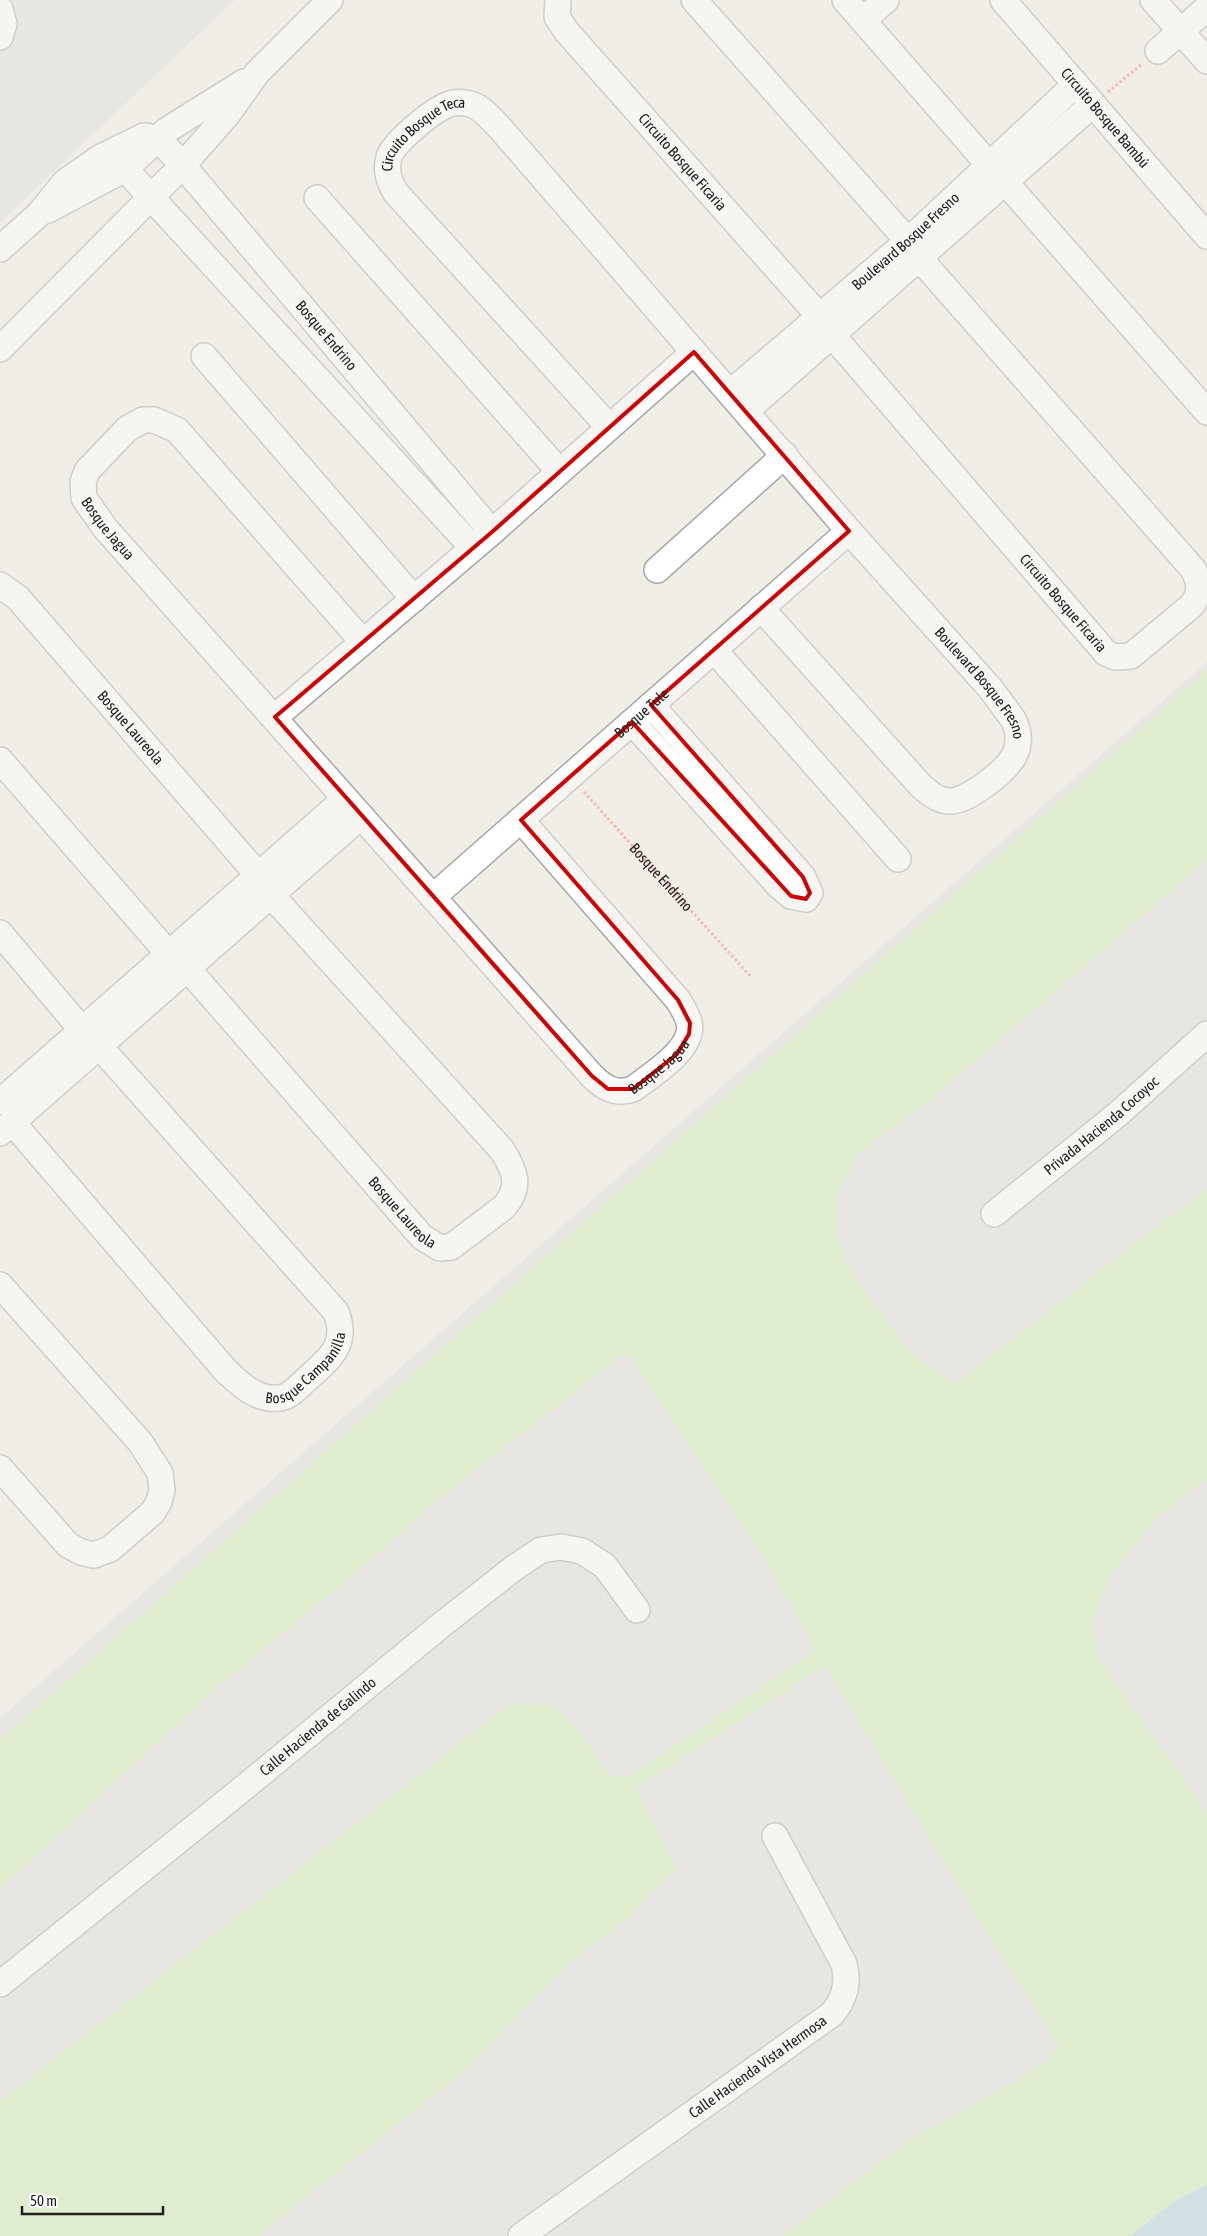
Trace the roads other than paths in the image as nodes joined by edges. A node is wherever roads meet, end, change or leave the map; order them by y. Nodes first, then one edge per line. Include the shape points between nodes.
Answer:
1 (330, 0) edge
2 (558, 0) edge
3 (694, 0) edge
4 (845, 0) edge
5 (886, 0) edge
6 (1003, 0) edge
7 (1164, 4) edge
8 (1207, 8) edge
9 (0, 9) edge
10 (862, 20) junction
11 (1181, 31) junction
12 (0, 37) edge
13 (1158, 51) road end
14 (1207, 61) edge
15 (257, 73) junction
16 (1076, 84) junction
17 (1093, 104) junction
18 (157, 140) junction
19 (183, 165) junction
20 (125, 169) junction
21 (998, 175) junction
22 (152, 198) junction
23 (317, 198) dead end
24 (39, 214) junction
25 (1207, 236) edge
26 (0, 249) edge
27 (914, 250) junction
28 (826, 326) junction
29 (0, 349) edge
30 (694, 352) junction
31 (204, 356) dead end
32 (738, 402) junction
33 (1207, 412) edge
34 (609, 427) junction
35 (785, 455) junction
36 (559, 471) junction
37 (849, 530) junction
38 (492, 532) junction
39 (473, 548) junction
40 (657, 570) dead end
41 (0, 585) edge
42 (414, 599) junction
43 (761, 608) junction
44 (364, 642) junction
45 (714, 650) junction
46 (651, 705) junction
47 (274, 717) junction
48 (632, 722) junction
49 (0, 760) edge
50 (353, 808) junction
51 (521, 820) junction
52 (898, 858) dead end
53 (258, 875) junction
54 (272, 896) junction
55 (433, 898) junction
56 (0, 933) edge
57 (177, 960) junction
58 (82, 1030) junction
59 (1207, 1034) edge
60 (100, 1047) junction
61 (4, 1119) edge
62 (994, 1214) dead end
63 (0, 1285) edge
64 (0, 1468) edge
65 (637, 1610) dead end
66 (775, 1836) dead end
67 (0, 1984) edge
68 (522, 2236) edge

1 - 15 street
2 - 28 street, Circuito Bosque Ficaria via 558,17 567,32
3 - 27 street, Circuito Bosque Ficaria
4 - 10 street
5 - 10 street
6 - 16 street, Circuito Bosque Bambú
7 - 11 street
8 - 11 street
9 - 12 street via 4,24
10 - 21 street
11 - 13 street
11 - 14 street
15 - 18 street via 167,130
15 - 19 street via 227,115
16 - 17 street, Circuito Bosque Bambú
16 - 21 street, Boulevard Bosque Fresno
17 - 21 street, Boulevard Bosque Fresno
17 - 25 street, Circuito Bosque Bambú
18 - 19 street, Bosque Endrino
18 - 20 street
18 - 24 street via 144,136 101,157 65,182
19 - 22 street
19 - 38 street, Bosque Endrino
20 - 22 street
20 - 24 street
21 - 27 street, Boulevard Bosque Fresno
21 - 33 street
22 - 29 street
22 - 39 street
23 - 36 street
24 - 26 street
27 - 28 street, Boulevard Bosque Fresno
27 - 28 street, Circuito Bosque Ficaria via 1193,570 1200,589 1191,606 1131,656 1115,657 1106,653
28 - 32 street, Boulevard Bosque Fresno
30 - 32 street
30 - 34 street
30 - 34 street, Circuito Bosque Teca via 484,112 472,104 459,102 447,105 397,144 387,167 388,178 396,193
31 - 42 street
32 - 35 street
34 - 36 street
35 - 37 street
35 - 40 street
36 - 38 street
37 - 43 street, Bosque Tule
37 - 43 street, Boulevard Bosque Fresno via 1013,719 1019,731 1018,742 1014,756 1005,768 973,794 958,801 941,800 932,795
38 - 39 street
39 - 42 street
41 - 53 street, Bosque Laureola via 18,598
42 - 44 street
43 - 45 street, Bosque Tule
44 - 47 street
44 - 47 street, Bosque Jagua via 177,430 154,420 143,420 127,428 87,470 83,482 84,498 104,528
45 - 46 street, Bosque Tule
45 - 52 street
46 - 48 street, Bosque Tule
46 - 48 street via 803,877 810,893 806,899 791,896 778,886
47 - 50 street, Bosque Jagua
48 - 51 street, Bosque Tule
49 - 57 street, Bosque Laureola
50 - 53 street
50 - 54 street
50 - 55 street, Bosque Jagua
51 - 55 street, Bosque Tule
51 - 55 street, Bosque Jagua via 678,1000 690,1023 689,1034 677,1054 633,1089 626,1092 608,1089 592,1076
53 - 57 street
54 - 57 street
54 - 57 street, Bosque Laureola via 502,1150 514,1168 517,1179 510,1200 452,1247 440,1248 422,1237
56 - 58 street
57 - 58 street
57 - 60 street
58 - 61 street
59 - 62 street, Privada Hacienda Cocoyoc via 1118,1114
60 - 61 street
60 - 61 street, Bosque Campanilla via 336,1312 341,1325 338,1345 332,1356 289,1395 267,1398 256,1394 244,1388 226,1371
63 - 64 street via 140,1442 160,1473 162,1490 152,1513 110,1549 94,1555 68,1545
65 - 67 street, Calle Hacienda de Galindo via 605,1566 582,1551 561,1547 541,1550 440,1626
66 - 68 street, Calle Hacienda Vista Hermosa via 844,1964 847,1974 845,1995 840,2004 832,2014

